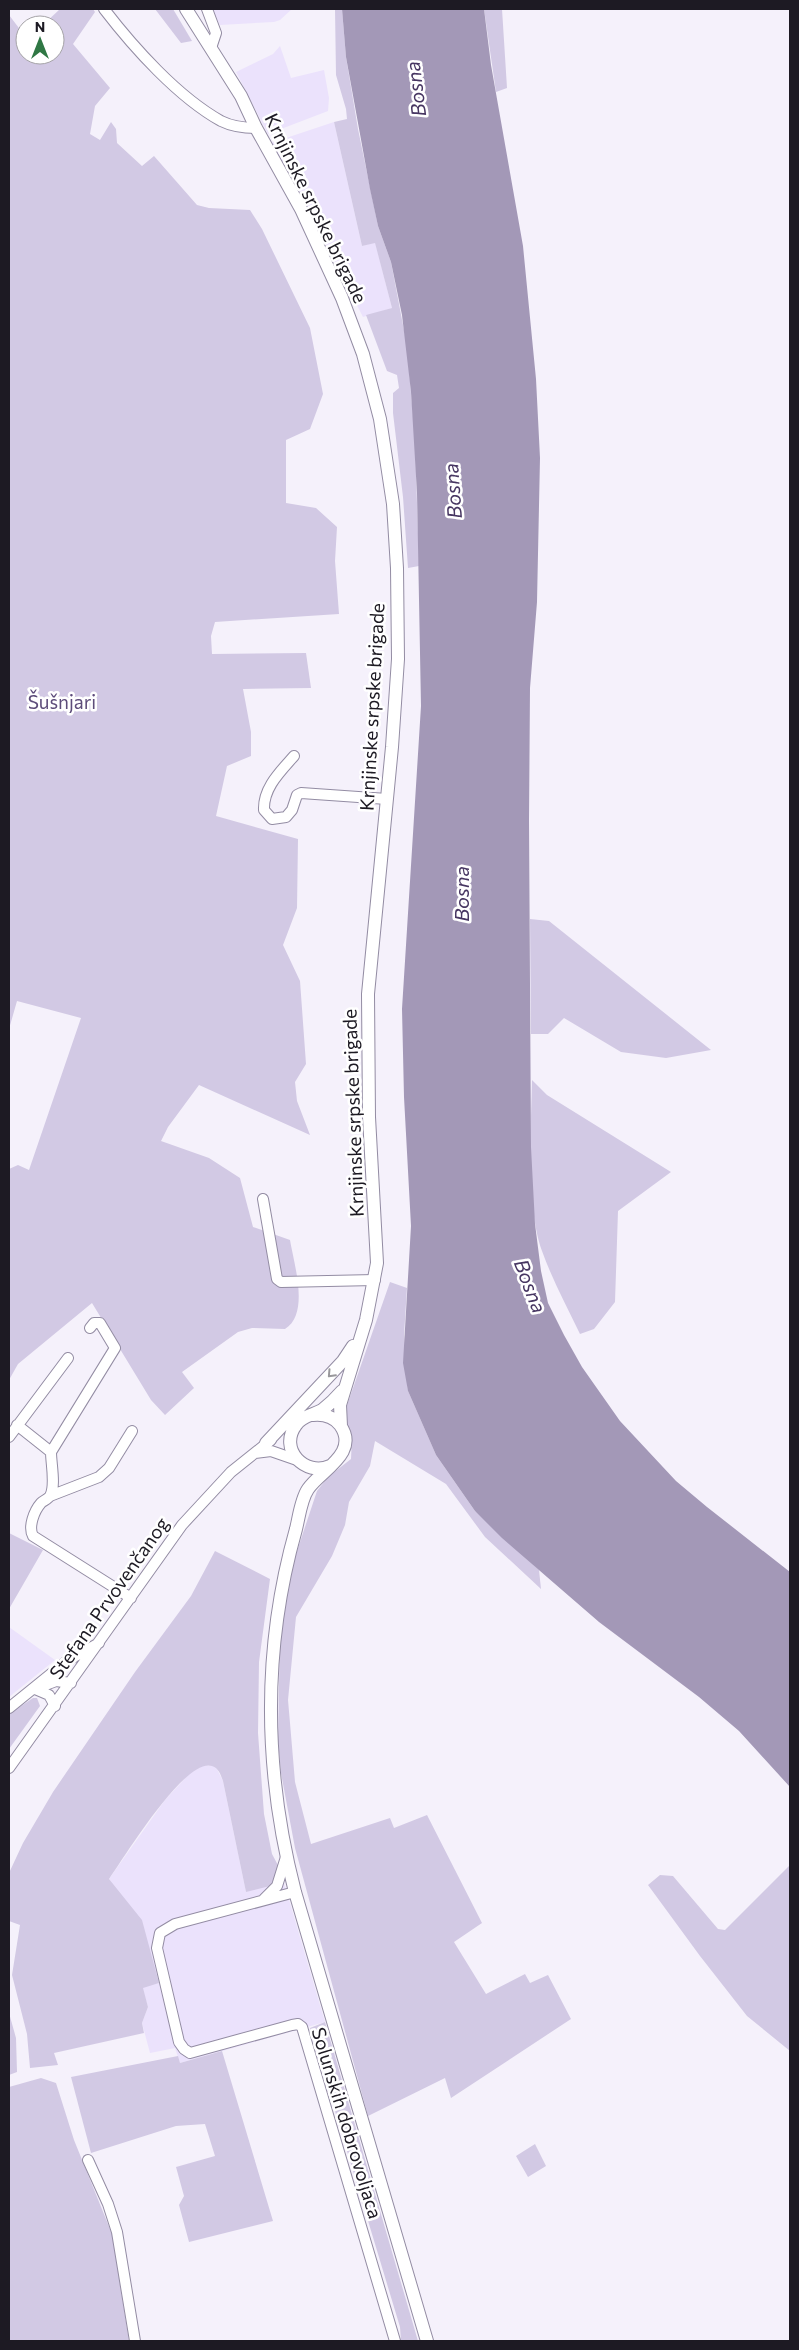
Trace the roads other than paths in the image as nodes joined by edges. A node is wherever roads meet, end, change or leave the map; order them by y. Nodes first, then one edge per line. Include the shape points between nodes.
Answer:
1 (104, 9) edge
2 (186, 9) edge
3 (207, 9) edge
4 (211, 48) junction
5 (256, 128) junction
6 (294, 756) dead end
7 (387, 799) junction
8 (263, 1199) dead end
9 (375, 1280) junction
10 (90, 1328) dead end
11 (361, 1336) junction
12 (68, 1358) dead end
13 (344, 1389) junction
14 (313, 1415) junction
15 (17, 1425) junction
16 (296, 1425) junction
17 (341, 1426) junction
18 (132, 1431) dead end
19 (9, 1437) edge
20 (266, 1443) junction
21 (51, 1452) junction
22 (248, 1457) junction
23 (298, 1462) junction
24 (331, 1466) junction
25 (307, 1490) junction
26 (50, 1496) junction
27 (132, 1598) junction
28 (101, 1642) junction
29 (71, 1683) junction
30 (35, 1689) junction
31 (55, 1706) junction
32 (9, 1708) edge
33 (9, 1768) edge
34 (286, 1857) junction
35 (295, 1892) junction
36 (262, 1900) junction
37 (88, 2160) dead end
38 (135, 2341) edge
39 (394, 2341) edge
40 (427, 2341) edge

1 - 5 street via 163,74 199,106 223,122
2 - 4 main road, Krnjinske srpske brigade
3 - 4 street via 216,34
4 - 5 main road, Krnjinske srpske brigade via 241,96
5 - 7 main road, Krnjinske srpske brigade via 301,209 342,298 363,354 380,419 393,504 397,568 398,659
6 - 7 street via 265,795 264,810 272,819 286,817 301,793
7 - 9 main road, Krnjinske srpske brigade via 368,994 368,1117
8 - 9 street via 277,1279 281,1282
9 - 11 main road, Krnjinske srpske brigade
10 - 21 street via 94,1323 100,1323 115,1348
11 - 13 main road, Krnjinske srpske brigade
11 -> 20 main road via 343,1361
12 - 15 street
13 - 14 main road via 332,1403
13 - 17 main road, Krnjinske srpske brigade via 340,1405
14 - 16 main road
14 - 17 main road via 325,1415
15 - 19 street
15 - 21 street
16 - 20 street, Stefana Prvovenčanog
16 - 23 main road via 290,1443
17 - 24 main road via 344,1448
18 - 26 street via 109,1468 99,1477
20 - 22 street, Stefana Prvovenčanog
21 - 26 street
22 - 23 street via 271,1451
22 - 27 street, Stefana Prvovenčanog via 182,1525
23 - 24 main road via 315,1469
23 - 25 main road
24 - 25 main road
25 - 34 main road via 282,1584 272,1656 272,1765
26 - 27 street via 39,1505 33,1519 30,1527 33,1536
27 - 28 street, Stefana Prvovenčanog
28 - 29 street, Stefana Prvovenčanog
28 - 30 street via 67,1661
29 - 30 street via 56,1681
29 - 31 street, Stefana Prvovenčanog
30 - 31 street via 49,1695
30 - 32 street
31 - 33 street, Stefana Prvovenčanog
34 - 35 main road
34 - 36 street via 277,1886
35 - 36 street, Solunskih dobrovoljaca
35 - 40 main road
36 - 39 street, Solunskih dobrovoljaca via 175,1924 160,1933 157,1948 180,2042 190,2053 292,2025 302,2027
37 - 38 street via 117,2232

